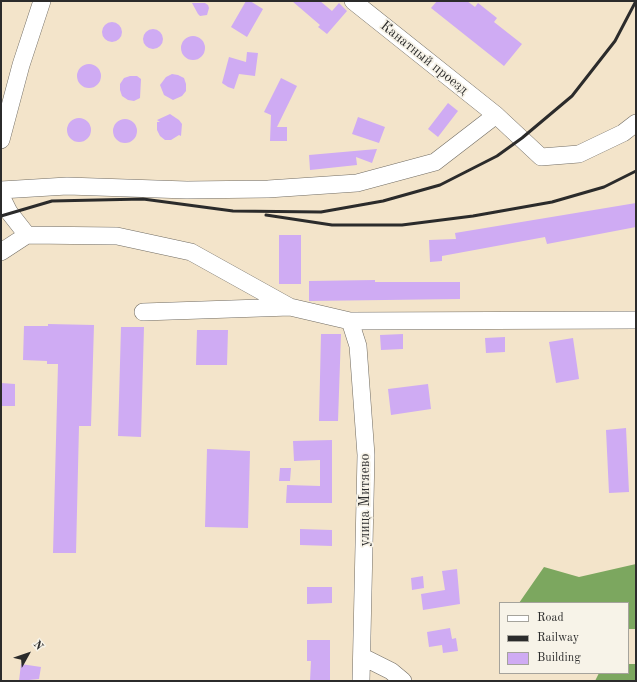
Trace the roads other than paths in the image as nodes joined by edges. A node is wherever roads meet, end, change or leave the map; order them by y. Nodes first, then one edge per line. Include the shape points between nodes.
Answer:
1 (42, 1) edge
2 (353, 1) edge
3 (496, 115) junction
4 (636, 123) edge
5 (1, 140) edge
6 (1, 190) edge
7 (1, 196) edge
8 (27, 235) junction
9 (1, 252) edge
10 (290, 306) junction
11 (143, 312) dead end
12 (636, 320) edge
13 (350, 321) junction
14 (363, 657) junction
15 (361, 681) edge
16 (403, 681) edge

1 - 5 street via 21,65
2 - 3 street, Канатный проезд
3 - 4 street, Канатный проезд via 541,157 579,154 623,133
3 - 6 street via 435,162 357,183 268,189 187,190 67,186
7 - 8 street via 9,212
8 - 9 street
8 - 10 street via 117,236 191,252
10 - 11 street
10 - 13 street
12 - 13 street
13 - 14 street, улица Митяево via 358,346 366,455
14 - 15 street, улица Митяево
14 - 16 street via 391,671

